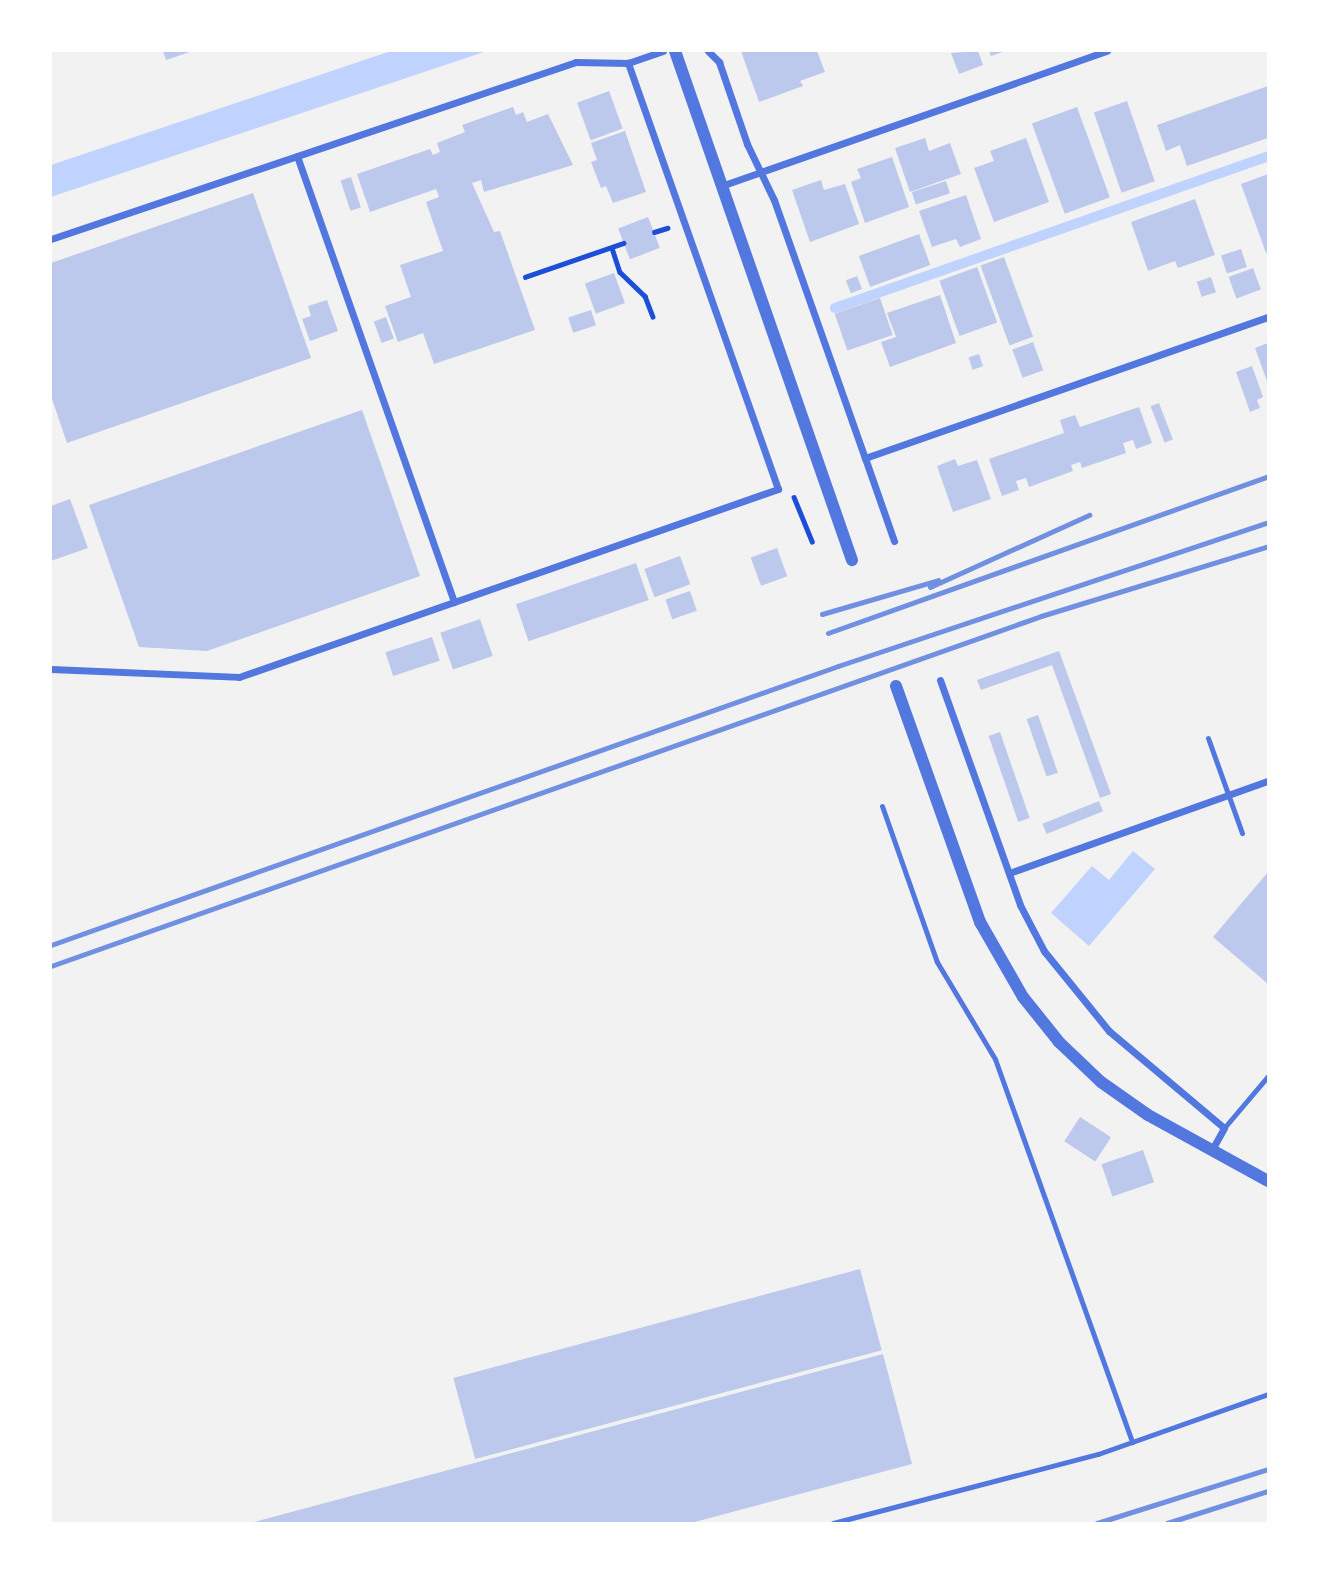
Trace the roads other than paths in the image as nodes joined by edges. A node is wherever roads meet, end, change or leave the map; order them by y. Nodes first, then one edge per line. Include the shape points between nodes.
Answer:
1 (663, 51) edge
2 (675, 51) edge
3 (708, 51) edge
4 (1107, 51) edge
5 (628, 63) junction
6 (297, 156) junction
7 (761, 172) junction
8 (721, 186) junction
9 (51, 239) edge
10 (1268, 317) edge
11 (865, 458) junction
12 (894, 541) dead end
13 (852, 560) dead end
14 (454, 602) junction
15 (51, 669) edge
16 (940, 680) dead end
17 (896, 686) dead end
18 (1208, 738) dead end
19 (1268, 782) edge
20 (1228, 796) junction
21 (882, 806) dead end
22 (1242, 832) dead end
23 (1009, 873) junction
24 (1268, 1076) edge
25 (1224, 1128) junction
26 (1212, 1150) junction
27 (1268, 1181) edge
28 (1268, 1394) edge
29 (1132, 1442) junction
30 (833, 1523) edge

1 - 5 street
2 - 8 street
3 - 7 street via 719,62
4 - 7 street
5 - 6 street via 576,62
5 - 14 street via 778,489
6 - 9 street
6 - 14 street
7 - 8 street
7 - 11 street
8 - 13 street
10 - 11 street
11 - 12 street
14 - 15 street via 239,677
16 - 23 street
17 - 26 street via 980,922 1023,998 1101,1082
18 - 20 lane
19 - 20 street
20 - 22 lane
20 - 23 street
21 - 29 lane via 937,962 995,1059
23 - 25 street via 1032,928 1074,993 1109,1031
24 - 25 lane
25 - 26 street
26 - 27 street
28 - 29 lane
29 - 30 lane

